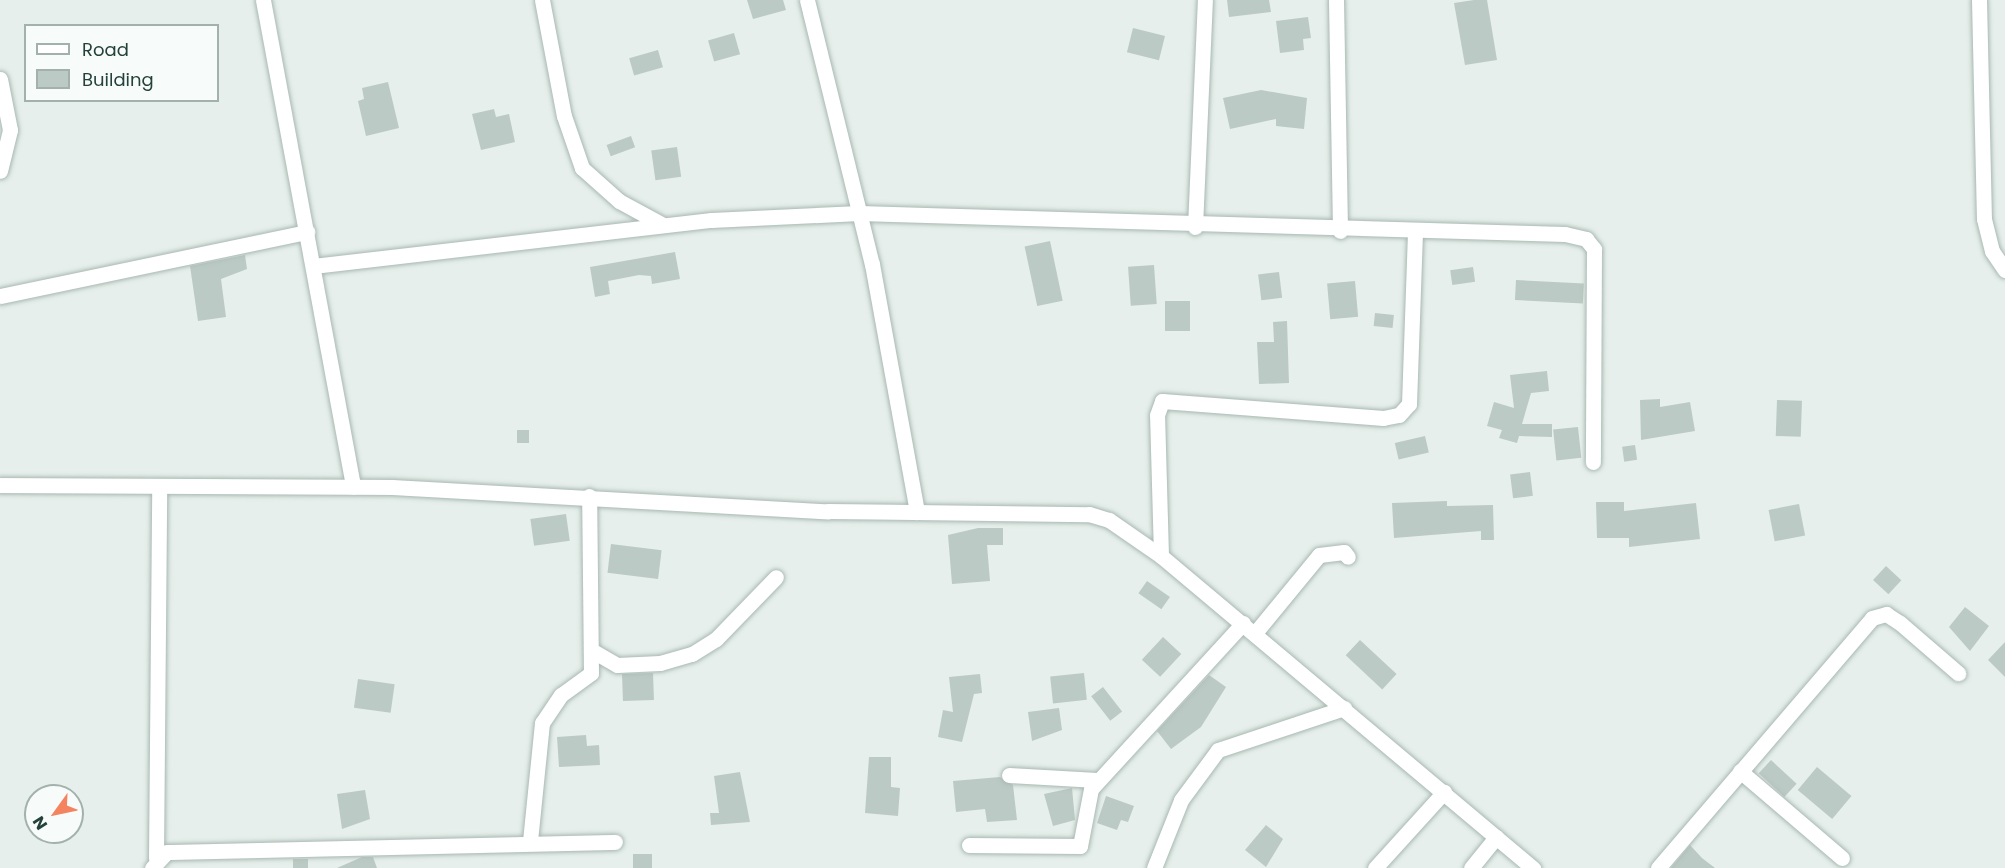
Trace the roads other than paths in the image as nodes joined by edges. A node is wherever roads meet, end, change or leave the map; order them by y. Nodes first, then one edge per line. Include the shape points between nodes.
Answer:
1 (263, 0) edge
2 (542, 0) edge
3 (807, 0) edge
4 (1205, 0) edge
5 (1336, 0) edge
6 (1979, 0) edge
7 (0, 79) edge
8 (0, 171) edge
9 (859, 213) junction
10 (663, 225) junction
11 (1196, 227) junction
12 (1340, 231) junction
13 (307, 232) junction
14 (1415, 232) junction
15 (314, 266) junction
16 (2005, 270) edge
17 (0, 296) edge
18 (1593, 462) dead end
19 (0, 485) edge
20 (353, 487) junction
21 (159, 489) junction
22 (589, 496) junction
23 (917, 512) junction
24 (1161, 556) junction
25 (1348, 557) dead end
26 (776, 577) dead end
27 (1249, 628) junction
28 (591, 650) junction
29 (1958, 673) dead end
30 (1344, 708) junction
31 (1740, 771) junction
32 (1009, 775) dead end
33 (1097, 780) junction
34 (1444, 792) junction
35 (1496, 837) junction
36 (530, 841) junction
37 (615, 842) dead end
38 (969, 845) dead end
39 (1842, 858) dead end
40 (154, 863) edge
41 (1154, 868) edge
42 (1375, 868) edge
43 (1471, 868) edge
44 (1533, 868) edge
45 (1658, 868) edge

1 - 13 street
2 - 10 street via 567,126 582,168 594,183
3 - 9 street
4 - 11 street
5 - 12 street
6 - 16 street via 1984,219 1992,251
7 - 8 street via 10,129
9 - 10 street
9 - 11 street
9 - 23 street
10 - 15 street
11 - 12 street
12 - 14 street
13 - 15 street
13 - 17 street
14 - 18 street via 1565,234 1592,243
14 - 24 street via 1409,404 1399,415 1383,418 1162,401 1157,415
15 - 20 street
19 - 21 street
20 - 21 street
20 - 22 street
21 - 40 street
22 - 23 street
22 - 28 street
23 - 24 street via 1089,514 1108,520
24 - 27 street
25 - 27 street via 1344,552 1319,555
26 - 28 street via 747,610 692,654 660,663 618,665
27 - 30 street
27 - 33 street
28 - 36 street via 591,673 561,695 542,723
29 - 31 street via 1886,614 1872,618
30 - 34 street
30 - 41 street via 1218,750 1181,800
31 - 39 street
31 - 45 street
32 - 33 street
33 - 38 street via 1088,799 1080,846
34 - 35 street
34 - 42 street
35 - 43 street
35 - 44 street
36 - 37 street
36 - 40 street via 167,852

